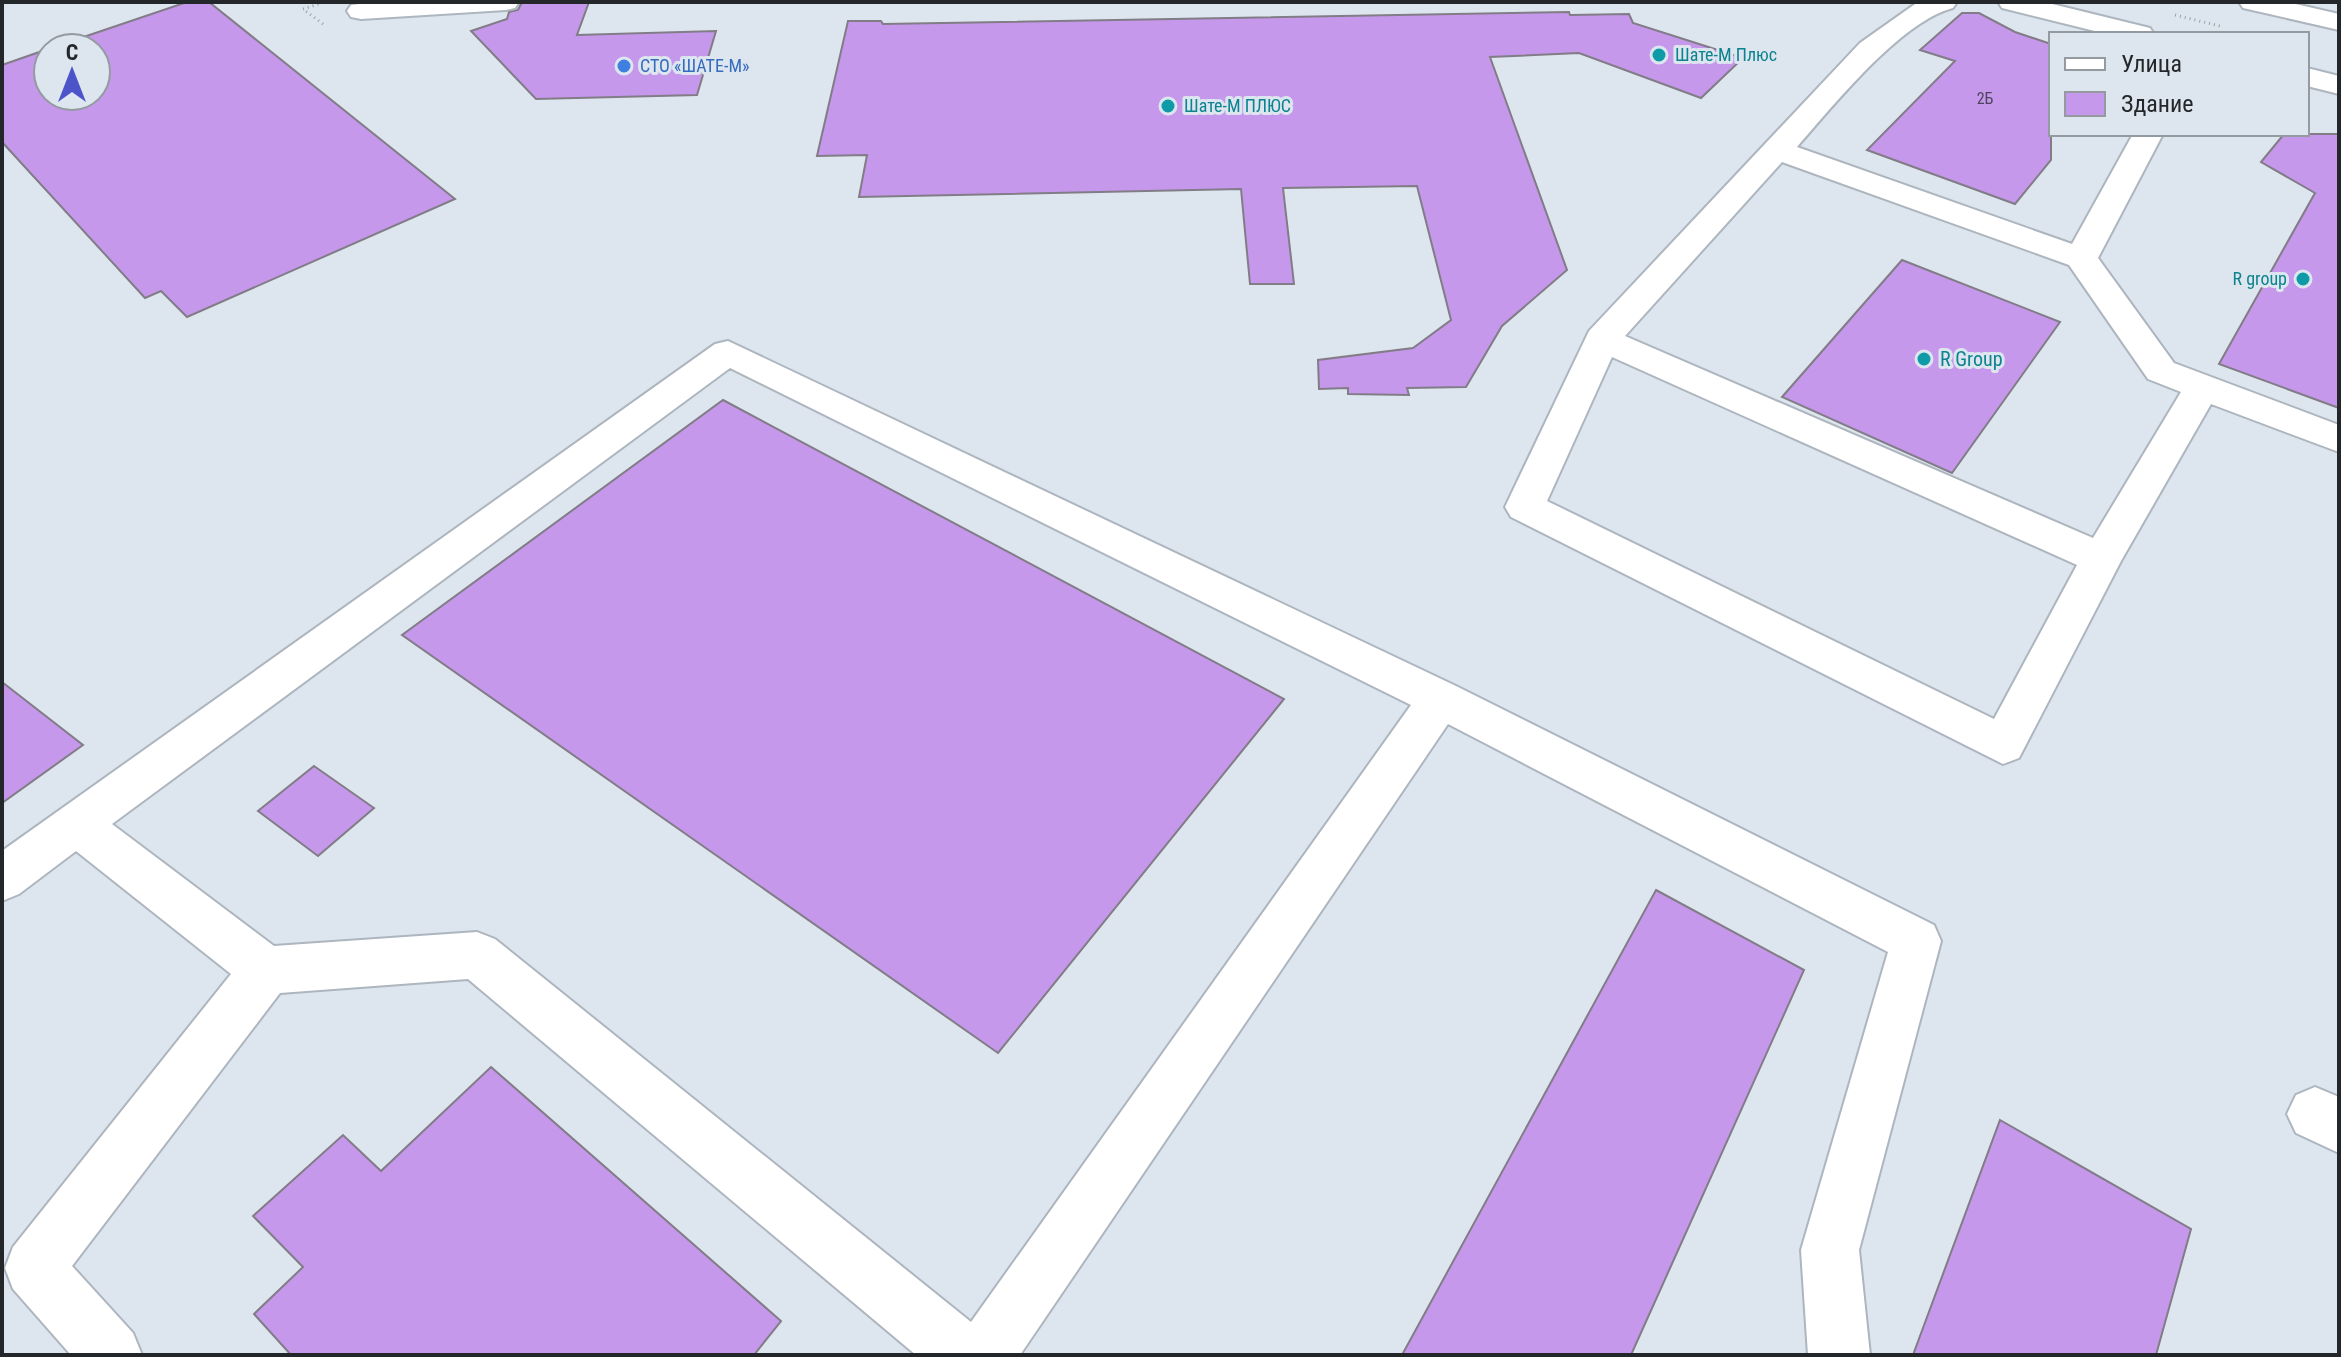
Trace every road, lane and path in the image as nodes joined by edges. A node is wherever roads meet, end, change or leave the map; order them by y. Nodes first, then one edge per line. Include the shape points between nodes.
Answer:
1 (325, 2) edge
2 (506, 2) edge
3 (1944, 2) edge
4 (2011, 2) edge
5 (2252, 2) edge
6 (361, 11) dead end
7 (2166, 13) dead end
8 (2339, 22) edge
9 (2222, 27) dead end
10 (334, 31) dead end
11 (2132, 32) edge
12 (2309, 78) edge
13 (2339, 85) edge
14 (2147, 136) edge
15 (1777, 150) junction
16 (2081, 258) junction
17 (1602, 339) junction
18 (2202, 387) junction
19 (2339, 439) edge
20 (2101, 559) junction
21 (1440, 699) junction
22 (76, 824) junction
23 (2, 879) edge
24 (266, 970) junction
25 (111, 1355) edge
26 (963, 1355) edge
27 (984, 1355) edge
28 (1839, 1355) edge

1 - 10 path via 303,9
2 - 6 street
3 - 15 street via 1931,5 1870,49
4 - 11 street
5 - 8 street
7 - 9 path
12 - 13 street
14 - 16 street
15 - 16 street
15 - 17 street
16 - 18 street via 2161,371
17 - 20 street
17 - 20 street via 1525,507 2003,745
18 - 19 street
18 - 20 street
21 - 22 street via 728,352
21 - 27 street
21 - 28 street via 1916,941 1830,1250
22 - 23 street
22 - 24 street
24 - 25 street via 34,1268
24 - 26 street via 477,955

